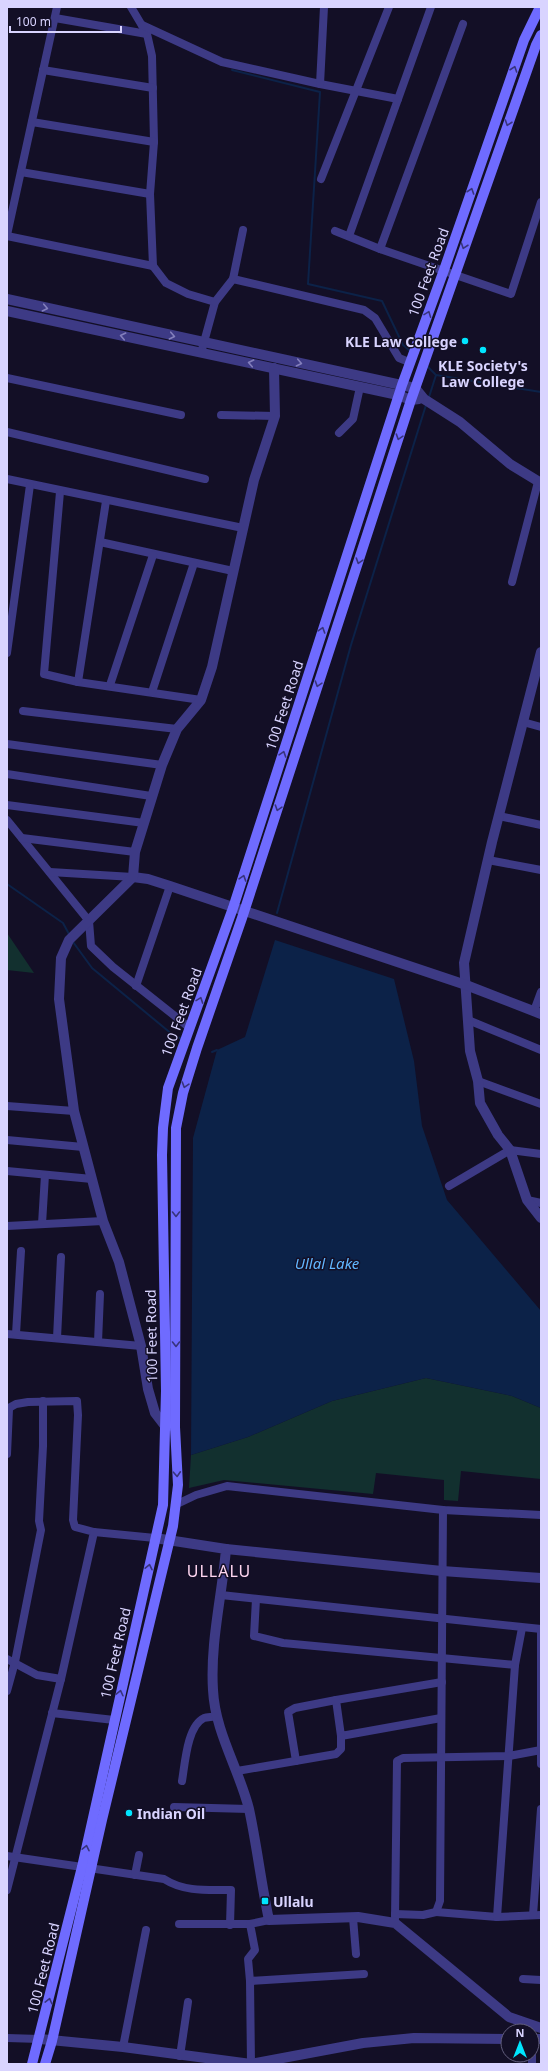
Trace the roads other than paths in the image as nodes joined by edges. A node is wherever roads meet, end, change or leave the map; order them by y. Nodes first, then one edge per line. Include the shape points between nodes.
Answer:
1 (57, 7) edge
2 (131, 7) edge
3 (324, 7) edge
4 (389, 7) edge
5 (431, 7) edge
6 (538, 8) edge
7 (55, 18) junction
8 (463, 24) dead end
9 (142, 25) junction
10 (146, 34) junction
11 (541, 35) edge
12 (524, 40) junction
13 (536, 45) junction
14 (43, 70) junction
15 (320, 84) junction
16 (153, 88) junction
17 (357, 91) junction
18 (398, 99) junction
19 (32, 122) junction
20 (154, 142) junction
21 (21, 172) junction
22 (321, 180) dead end
23 (150, 194) junction
24 (541, 202) edge
25 (243, 230) dead end
26 (335, 230) dead end
27 (7, 236) edge
28 (349, 236) junction
29 (380, 248) junction
30 (153, 266) junction
31 (444, 270) junction
32 (455, 274) junction
33 (233, 279) junction
34 (7, 299) edge
35 (215, 302) junction
36 (7, 312) edge
37 (204, 342) junction
38 (201, 353) junction
39 (412, 357) junction
40 (274, 368) junction
41 (7, 378) edge
42 (402, 385) junction
43 (360, 387) junction
44 (415, 388) junction
45 (398, 395) junction
46 (411, 400) junction
47 (427, 400) junction
48 (181, 415) dead end
49 (221, 415) dead end
50 (275, 416) junction
51 (7, 432) edge
52 (339, 433) dead end
53 (205, 479) dead end
54 (7, 480) edge
55 (540, 483) edge
56 (30, 485) junction
57 (60, 492) junction
58 (106, 501) junction
59 (243, 528) junction
60 (100, 542) junction
61 (153, 555) junction
62 (194, 563) junction
63 (233, 571) junction
64 (512, 582) dead end
65 (541, 652) edge
66 (7, 653) edge
67 (78, 682) junction
68 (110, 685) junction
69 (152, 692) junction
70 (201, 700) junction
71 (23, 711) dead end
72 (523, 722) junction
73 (541, 727) edge
74 (177, 729) junction
75 (7, 744) edge
76 (162, 765) junction
77 (7, 774) edge
78 (151, 796) junction
79 (7, 805) edge
80 (499, 816) junction
81 (7, 820) edge
82 (144, 823) junction
83 (541, 825) edge
84 (22, 838) junction
85 (135, 852) junction
86 (488, 860) junction
87 (541, 870) edge
88 (50, 872) junction
89 (133, 877) junction
90 (170, 886) junction
91 (233, 908) junction
92 (244, 912) junction
93 (89, 921) junction
94 (466, 985) junction
95 (136, 986) junction
96 (541, 992) edge
97 (537, 1012) edge
98 (468, 1020) junction
99 (187, 1036) junction
100 (541, 1050) edge
101 (478, 1081) junction
102 (541, 1104) edge
103 (7, 1106) edge
104 (74, 1111) junction
105 (7, 1140) edge
106 (83, 1147) junction
107 (510, 1150) junction
108 (541, 1154) edge
109 (7, 1172) edge
110 (45, 1175) junction
111 (92, 1179) junction
112 (449, 1186) dead end
113 (526, 1200) junction
114 (541, 1203) edge
115 (541, 1218) edge
116 (104, 1221) junction
117 (42, 1224) junction
118 (7, 1226) edge
119 (21, 1251) dead end
120 (61, 1257) dead end
121 (100, 1294) dead end
122 (7, 1334) edge
123 (16, 1334) junction
124 (57, 1338) junction
125 (98, 1342) junction
126 (141, 1346) junction
127 (43, 1401) junction
128 (8, 1409) edge
129 (170, 1426) junction
130 (7, 1454) edge
131 (175, 1505) junction
132 (443, 1510) junction
133 (541, 1515) edge
134 (94, 1532) junction
135 (155, 1538) junction
136 (169, 1541) junction
137 (226, 1549) junction
138 (442, 1571) junction
139 (541, 1578) edge
140 (221, 1595) junction
141 (256, 1599) junction
142 (442, 1619) junction
143 (522, 1628) junction
144 (541, 1629) edge
145 (442, 1658) junction
146 (11, 1660) edge
147 (515, 1665) junction
148 (61, 1679) junction
149 (442, 1682) junction
150 (7, 1691) edge
151 (336, 1700) junction
152 (52, 1713) junction
153 (217, 1716) junction
154 (441, 1718) junction
155 (114, 1720) junction
156 (341, 1736) junction
157 (541, 1750) edge
158 (509, 1756) junction
159 (441, 1758) junction
160 (296, 1761) junction
161 (541, 1764) edge
162 (237, 1770) junction
163 (182, 1781) dead end
164 (174, 1807) dead end
165 (249, 1809) junction
166 (541, 1809) edge
167 (139, 1855) dead end
168 (11, 1857) edge
169 (86, 1867) junction
170 (135, 1875) junction
171 (7, 1890) edge
172 (436, 1912) junction
173 (537, 1915) edge
174 (497, 1917) junction
175 (353, 1918) junction
176 (395, 1918) junction
177 (269, 1920) junction
178 (179, 1924) dead end
179 (250, 1924) junction
180 (230, 1925) junction
181 (146, 1930) dead end
182 (356, 1954) dead end
183 (364, 1974) dead end
184 (523, 1979) dead end
185 (541, 1980) edge
186 (250, 1981) junction
187 (188, 2002) dead end
188 (541, 2028) edge
189 (7, 2038) edge
190 (40, 2039) junction
191 (500, 2039) edge
192 (52, 2040) junction
193 (123, 2047) junction
194 (180, 2056) junction
195 (32, 2064) edge
196 (45, 2064) edge
197 (251, 2064) edge

1 - 7 street
2 - 9 street
3 - 15 street
4 - 17 street
5 - 18 street
6 - 12 main road, 100 Feet Road
7 - 10 street
7 - 14 street
8 - 29 street
9 - 10 street
9 - 15 street via 222,62
10 - 16 street via 152,56
11 - 13 main road, 100 Feet Road
12 - 13 main road
31 -> 12 main road, 100 Feet Road
13 -> 32 main road, 100 Feet Road
14 - 16 street
14 - 19 street
15 - 17 street
16 - 20 street
17 - 18 street
17 - 22 street
18 - 28 street
19 - 20 street
19 - 21 street
20 - 23 street
21 - 23 street
21 - 27 street
23 - 30 street
24 - 32 street via 511,294
25 - 33 street
26 - 28 street
27 - 30 street
28 - 29 street
29 - 31 street
30 - 35 street via 166,283 188,294
31 - 32 street
39 -> 31 main road, 100 Feet Road
32 - 44 main road, 100 Feet Road
33 - 35 street
33 - 39 street via 364,310 375,318 400,358
34 -> 37 street
35 - 37 street
38 -> 36 street
37 - 38 street
37 -> 42 street
40 -> 38 street
39 - 42 main road, 100 Feet Road
40 - 43 street
40 - 50 street
41 - 48 street
42 - 44 street
42 - 45 main road, 100 Feet Road
43 - 45 street
43 - 52 street via 353,419
44 - 46 main road, 100 Feet Road
44 - 47 street
45 - 46 street
91 -> 45 main road, 100 Feet Road
46 - 47 street
46 -> 92 main road, 100 Feet Road
47 - 55 street via 460,422 510,464
49 - 50 street
50 - 59 street via 254,480
51 - 53 street
54 - 56 street
55 - 64 street
56 - 57 street
56 - 66 street
57 - 58 street
57 - 67 street via 44,674
58 - 59 street
58 - 60 street
59 - 63 street
60 - 61 street
60 - 67 street
61 - 62 street
61 - 68 street
62 - 63 street
62 - 69 street
63 - 70 street via 212,667
65 - 72 street
67 - 68 street
68 - 69 street
69 - 70 street
70 - 74 street
71 - 74 street
72 - 73 street
72 - 80 street
74 - 76 street
75 - 76 street
76 - 78 street
77 - 78 street
78 - 82 street
79 - 82 street
80 - 83 street
80 - 86 street
81 - 84 street
82 - 85 street
84 - 85 street
84 - 88 street
85 - 89 street
86 - 87 street
86 - 94 street via 464,963
88 - 89 street
88 - 93 street
89 - 90 street
89 - 93 street
90 - 91 street
90 - 95 street
91 - 92 street
99 -> 91 main road, 100 Feet Road
92 - 94 street
92 -> 129 main road, 100 Feet Road via 197,1048 183,1093 176,1128
93 - 95 street via 91,946
93 - 104 street via 69,940 61,958 59,999
94 - 97 street
94 - 98 street
95 - 99 street
96 - 97 street
98 - 100 street
98 - 101 street via 470,1052
99 - 129 main road, 100 Feet Road via 168,1088 163,1128
101 - 102 street
101 - 107 street via 480,1103 498,1135
103 - 104 street
104 - 106 street
105 - 106 street
106 - 111 street
107 - 108 street
107 - 112 street
107 - 113 street
109 - 110 street
110 - 111 street
110 - 117 street
111 - 116 street
113 - 114 street
113 - 115 street
116 - 117 street
116 - 126 street
117 - 118 street
119 - 123 street
120 - 124 street
121 - 125 street
122 - 123 street
123 - 124 street
124 - 125 street
125 - 126 street
126 - 129 street via 155,1413
127 - 128 street via 16,1404
127 - 134 street via 77,1401 73,1520 76,1527
127 - 146 street via 39,1521 41,1530
128 - 130 street
129 -> 131 main road, 100 Feet Road via 178,1485
129 - 135 main road, 100 Feet Road via 163,1505
131 - 132 street via 196,1495 227,1486
131 - 136 main road, 100 Feet Road
132 - 133 street
132 - 138 street
134 - 135 street
134 - 148 street
135 - 136 street
155 -> 135 main road, 100 Feet Road
136 - 137 street
136 - 169 main road, 100 Feet Road
137 - 138 street
137 - 140 street
138 - 139 street
138 - 142 street
140 - 141 street
140 - 153 street via 215,1635 212,1691
141 - 142 street
141 - 145 street via 254,1636 283,1643
142 - 143 street
142 - 145 street
143 - 144 street
143 - 147 street
144 - 157 street
145 - 147 street
145 - 149 street
146 - 148 street via 37,1675
146 - 150 street
147 - 158 street
148 - 152 street
149 - 151 street
149 - 154 street
151 - 156 street
151 - 160 street via 294,1708 288,1712
152 - 155 street
152 - 168 street
153 - 162 street
153 - 163 street via 203,1719 190,1737
154 - 156 street
154 - 159 street
169 -> 155 main road, 100 Feet Road
156 - 160 street via 341,1749 336,1754
157 - 158 street
157 - 161 street
158 - 159 street
158 - 174 street
159 - 172 street via 440,1901
159 - 176 street via 403,1758 397,1763
160 - 162 street
162 - 165 street
164 - 165 street
165 - 177 street
166 - 173 street
167 - 170 street
168 - 169 street
168 - 171 street
169 - 170 street
190 -> 169 main road, 100 Feet Road
169 - 192 main road, 100 Feet Road
170 - 180 street via 164,1879 176,1887 231,1890
172 - 174 street
172 - 176 street
173 - 174 street
175 - 176 street
175 - 177 street
175 - 182 street
176 - 188 street via 509,2017
177 - 179 street
178 - 180 street
179 - 180 street
179 - 186 street via 255,1950 248,1959
181 - 193 street
183 - 186 street
184 - 185 street
186 - 197 street
187 - 194 street
189 - 190 street
190 - 192 street
190 - 195 main road, 100 Feet Road
191 - 197 street via 414,2038 363,2043
192 - 193 street
192 - 196 main road, 100 Feet Road
193 - 194 street
194 - 197 street

